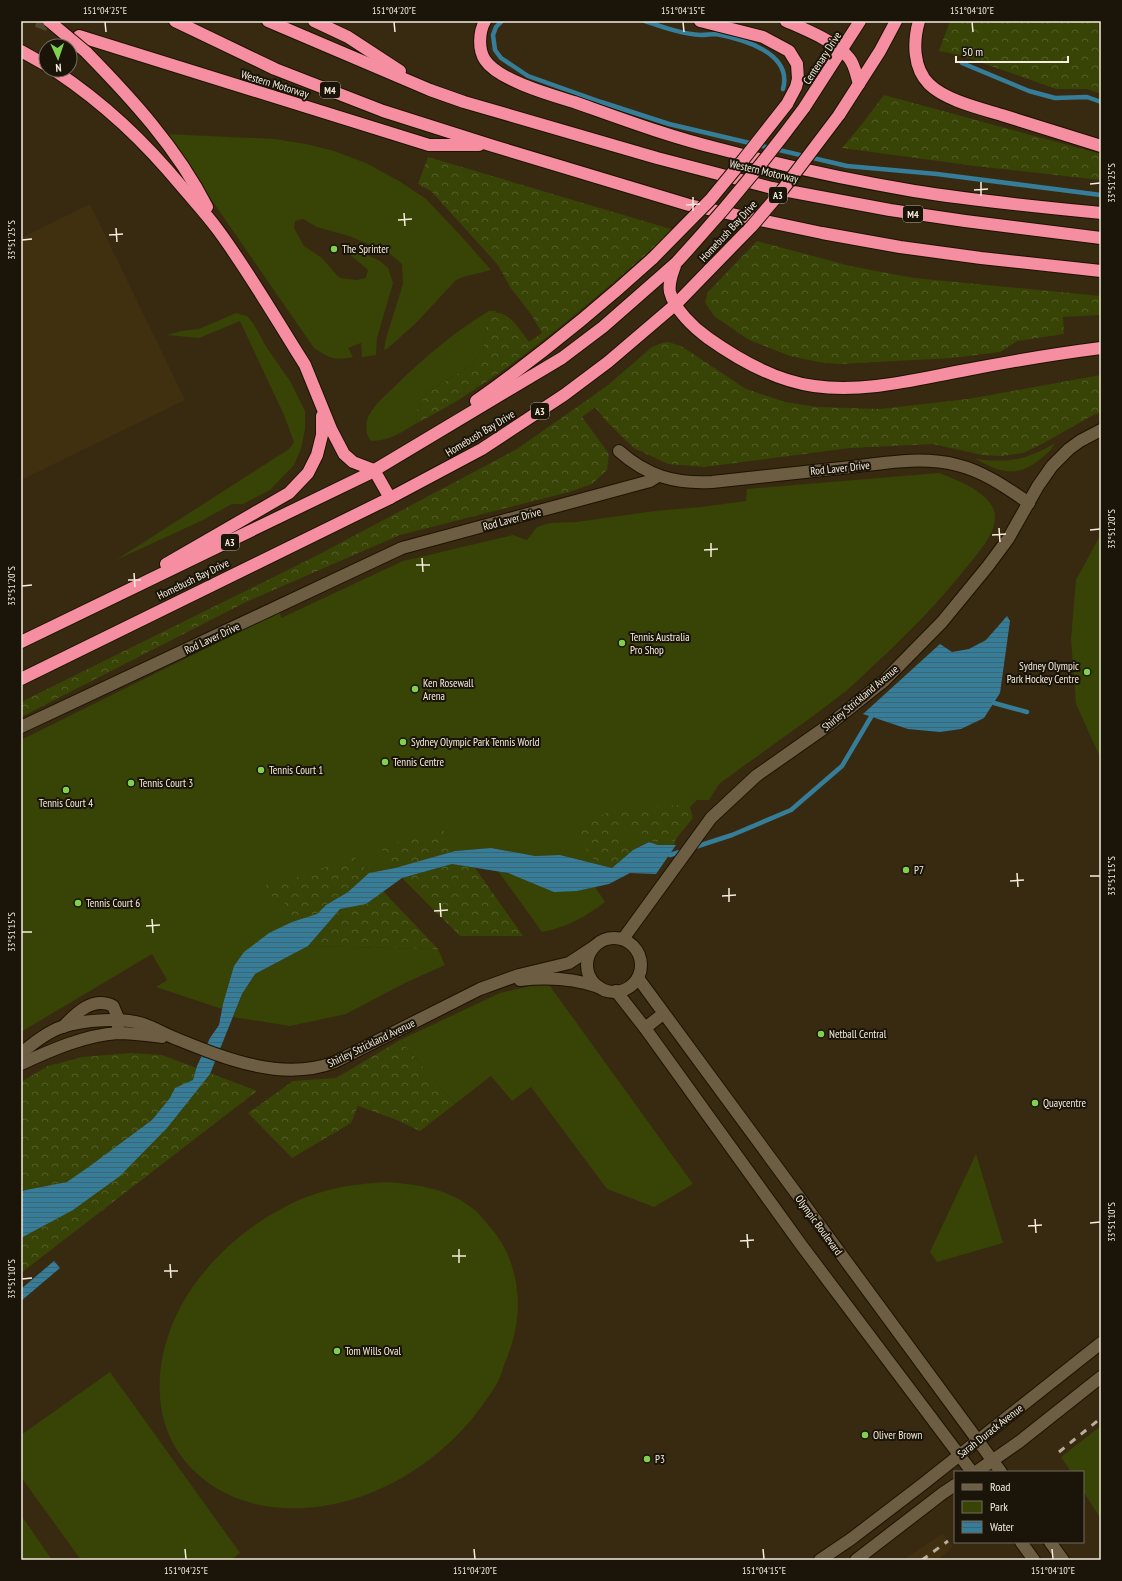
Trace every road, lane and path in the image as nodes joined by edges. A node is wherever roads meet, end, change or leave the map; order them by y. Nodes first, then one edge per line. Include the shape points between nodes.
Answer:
1 (49, 21) tunnel mouth
2 (175, 21) edge
3 (268, 21) edge
4 (314, 21) edge
5 (485, 21) edge
6 (700, 21) edge
7 (786, 21) edge
8 (860, 21) edge
9 (896, 21) edge
10 (919, 21) edge
11 (79, 36) dead end
12 (21, 51) edge
13 (842, 51) junction
14 (38, 61) edge
15 (66, 78) edge
16 (859, 84) junction
17 (430, 90) junction
18 (804, 108) joint
19 (490, 145) junction
20 (1101, 146) edge
21 (1101, 213) edge
22 (218, 230) junction
23 (1101, 238) edge
24 (676, 262) junction
25 (1101, 271) edge
26 (676, 304) junction
27 (1101, 348) edge
28 (320, 403) junction
29 (1101, 430) edge
30 (411, 448) junction
31 (619, 451) dead end
32 (374, 470) junction
33 (658, 476) junction
34 (390, 498) junction
35 (1029, 503) junction
36 (84, 612) junction
37 (21, 642) edge
38 (21, 679) edge
39 (21, 727) edge
40 (623, 940) junction
41 (595, 946) junction
42 (638, 978) junction
43 (491, 984) junction
44 (599, 987) junction
45 (616, 992) junction
46 (663, 1014) junction
47 (119, 1020) junction
48 (63, 1027) junction
49 (645, 1028) junction
50 (118, 1033) junction
51 (177, 1039) junction
52 (21, 1053) edge
53 (21, 1064) edge
54 (1101, 1343) edge
55 (1101, 1377) edge
56 (979, 1441) junction
57 (960, 1455) junction
58 (993, 1461) junction
59 (971, 1471) edge
60 (978, 1471) edge
61 (1000, 1471) edge
62 (954, 1486) edge
63 (1022, 1543) edge
64 (1051, 1543) edge
65 (820, 1560) edge
66 (856, 1560) edge
67 (1034, 1560) edge
68 (1063, 1560) edge

1 - 22 highway, bridge via 86,52 148,118 204,201
2 - 19 highway, Western Motorway / M4 via 282,71 383,111
3 - 17 highway, Western Motorway / M4
4 - 17 highway, Western Motorway / M4 via 348,38
5 - 21 highway via 480,36 482,52 485,60 500,74 644,127 719,149 824,174 999,203
6 - 30 highway, bridge via 763,37 789,51 797,64 798,79 786,104 710,200 653,258 606,301 537,357
7 - 13 highway
8 - 13 highway, Centenary Drive / A3
9 - 16 highway, A3
10 - 20 highway via 915,46 919,66 930,85 948,96 978,108
11 - 19 highway, Western Motorway via 429,146
12 - 14 highway
13 - 16 highway via 854,67
13 - 18 highway, Centenary Drive / A3
15 - 22 highway via 131,131 156,156
16 - 26 highway, Homebush Bay Drive / A3, bridge via 780,193 752,226
17 - 23 highway, Western Motorway / M4 via 657,158 772,188 890,210
18 - 24 highway, Homebush Bay Drive / A3, bridge via 772,152 704,233
19 - 25 highway, Western Motorway / M4 via 689,205 822,233 900,247
22 - 28 highway via 295,349
24 - 26 highway via 670,292
24 - 30 highway, Homebush Bay Drive / A3 via 603,327 562,358
26 - 27 highway via 688,322 732,354 770,374 814,386 876,386
26 - 34 highway, Homebush Bay Drive / A3 via 608,362 533,416 482,449
28 - 32 highway via 330,429 344,454 360,465
28 - 36 highway via 322,435 317,455 308,473 288,493
29 - 35 street, Shirley Strickland Avenue via 1080,441 1060,457 1046,474
30 - 32 highway, Homebush Bay Drive / A3
31 - 33 street via 640,467
32 - 34 highway
32 - 36 highway, Homebush Bay Drive / A3
33 - 35 street, Rod Laver Drive via 698,483 931,461 956,465 979,473
33 - 39 street, Rod Laver Drive via 650,481 402,548
34 - 38 highway, Homebush Bay Drive / A3
35 - 40 street, Shirley Strickland Avenue via 1002,548 960,600 884,681 830,724 756,776 711,818
36 - 37 highway, Homebush Bay Drive / A3
40 - 41 street via 608,938
40 - 42 street via 635,947 638,953 641,966
41 - 43 street, Shirley Strickland Avenue via 569,963
41 - 44 street via 590,952 587,967 592,980
42 - 45 street via 628,988
42 - 46 street, Olympic Boulevard
43 - 44 street, Shirley Strickland Avenue via 552,979 583,982
43 - 51 street, Shirley Strickland Avenue via 323,1067 290,1071 241,1063
44 - 45 street
45 - 49 street
46 - 49 street
46 - 56 street, Olympic Boulevard
47 - 48 street, Shirley Strickland Avenue
47 - 48 street via 113,1006 106,1002 94,1003 77,1012
47 - 50 street
47 - 51 street, Shirley Strickland Avenue via 143,1024
48 - 52 street, Shirley Strickland Avenue via 46,1035
49 - 57 street via 802,1246
50 - 51 street, Shirley Strickland Avenue
50 - 53 street, Shirley Strickland Avenue via 89,1038 53,1049
54 - 56 street, Sarah Durack Avenue
55 - 58 street
56 - 57 street, Sarah Durack Avenue
56 - 58 street, Olympic Boulevard
57 - 59 street
57 - 65 street, Sarah Durack Avenue
58 - 60 street
58 - 61 street, Olympic Boulevard
62 - 66 street
63 - 67 street
64 - 68 street

